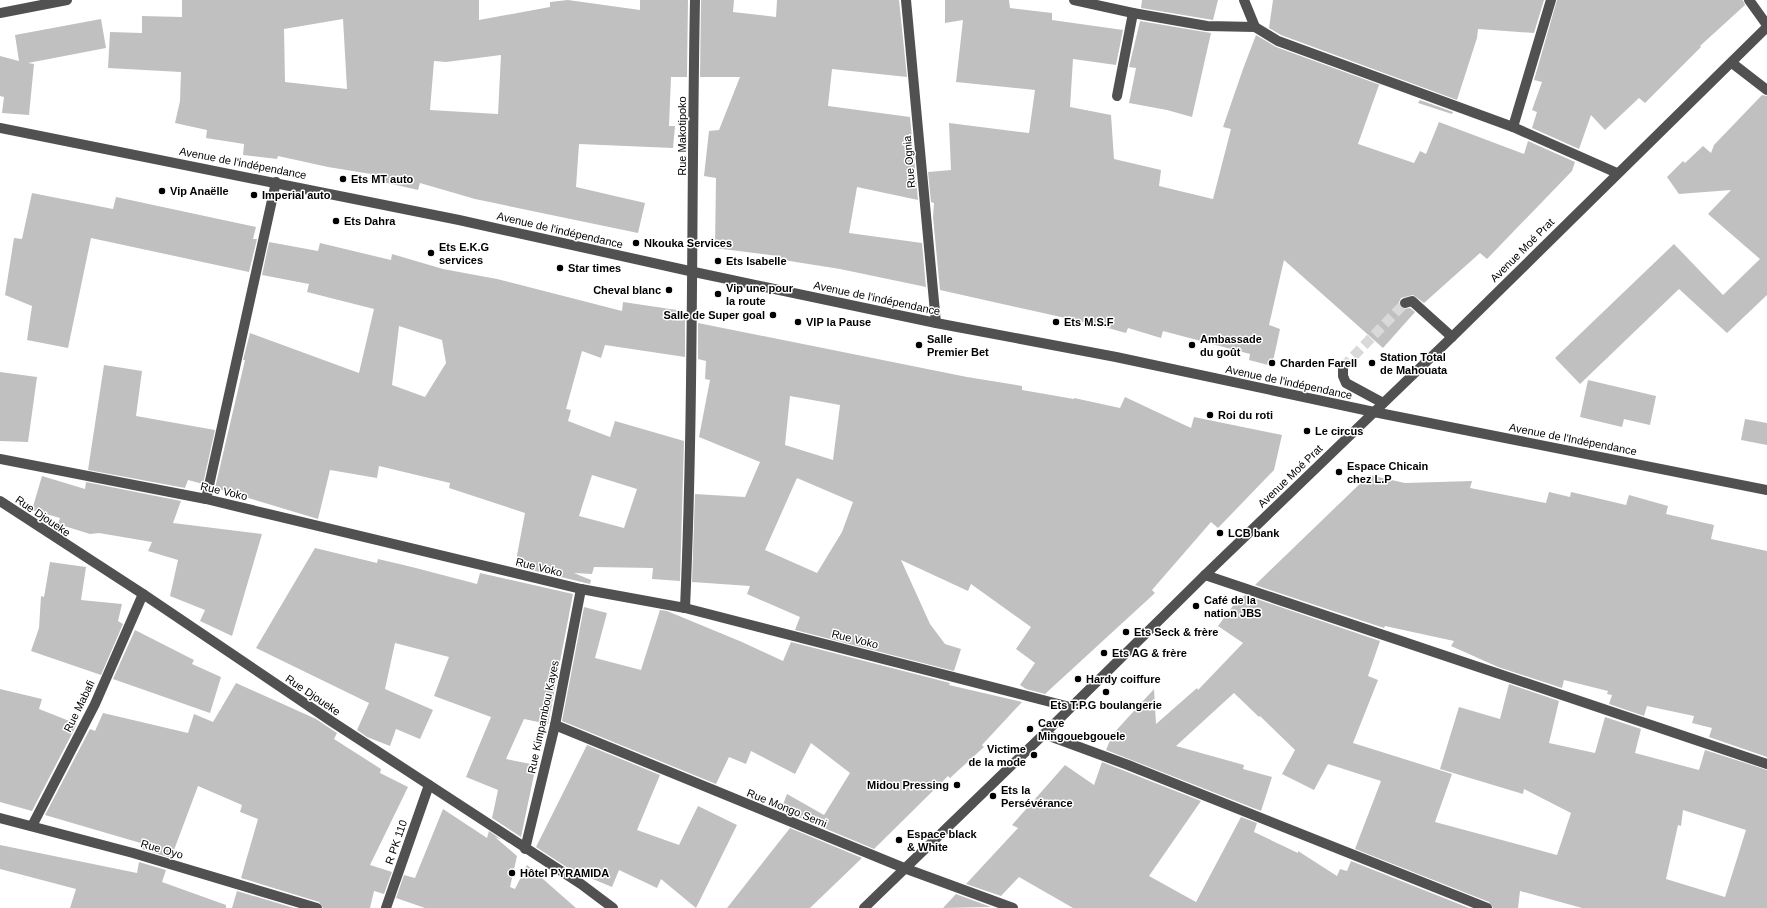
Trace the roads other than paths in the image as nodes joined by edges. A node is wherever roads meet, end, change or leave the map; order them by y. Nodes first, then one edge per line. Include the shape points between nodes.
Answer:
1 (67, 0) edge
2 (695, 0) edge
3 (906, 0) edge
4 (1074, 0) edge
5 (1244, 0) edge
6 (1552, 0) edge
7 (1749, 0) edge
8 (0, 13) edge
9 (1133, 13) junction
10 (1767, 26) edge
11 (1255, 27) junction
12 (1732, 63) junction
13 (1767, 90) edge
14 (1117, 96) dead end
15 (1513, 127) junction
16 (0, 128) edge
17 (1617, 173) junction
18 (276, 182) junction
19 (694, 272) junction
20 (1405, 302) dead end
21 (936, 323) junction
22 (1452, 337) junction
23 (1343, 367) dead end
24 (1383, 403) junction
25 (1374, 412) junction
26 (0, 459) edge
27 (1767, 490) edge
28 (206, 499) junction
29 (0, 501) edge
30 (1205, 575) junction
31 (581, 589) junction
32 (143, 594) junction
33 (686, 608) junction
34 (1070, 707) junction
35 (554, 725) junction
36 (1044, 734) junction
37 (1767, 764) edge
38 (429, 785) junction
39 (0, 818) edge
40 (32, 826) junction
41 (525, 849) junction
42 (904, 868) junction
43 (317, 908) edge
44 (386, 908) edge
45 (613, 908) edge
46 (864, 908) edge
47 (1013, 908) edge
48 (1487, 908) edge

1 - 8 street
2 - 19 street, Rue Makotipoko
3 - 21 street, Rue Ognia
4 - 9 street
5 - 11 street
6 - 15 street
7 - 10 street
9 - 11 street via 1207,26
9 - 14 street
10 - 12 street, Avenue Moé Prat
11 - 15 street via 1278,41
12 - 13 street
12 - 17 street, Avenue Moé Prat
15 - 17 street
16 - 18 street, Avenue de l'indépendance
17 - 22 street, Avenue Moé Prat
18 - 19 street, Avenue de l'indépendance
18 - 28 street
19 - 21 street, Avenue de l'indépendance
19 - 33 street, Rue Makotipoko
20 - 22 street via 1412,301
21 - 25 street, Avenue de l'indépendance via 1116,357
22 - 24 street, Avenue Moé Prat
23 - 24 street via 1346,383
24 - 25 street, Avenue Moé Prat
25 - 27 street, Avenue de l'Indépendance
25 - 30 street, Avenue Moé Prat
26 - 28 street, Rue Voko
28 - 31 street, Rue Voko
29 - 32 street, Rue Djoueke
30 - 34 street, Avenue Moé Prat
30 - 37 street
31 - 33 street, Rue Voko
31 - 35 street, Rue Kimpambou Kayes
32 - 38 street, Rue Djoueke
32 - 40 street, Rue Mabafi via 95,704
33 - 34 street, Rue Voko
34 - 36 street, Avenue Moé Prat
35 - 41 street, Rue Kimpambou Kayes
35 - 42 street, Rue Mongo Semi
36 - 42 street, Avenue Moé Prat
36 - 48 street
38 - 41 street, Rue Djoueke
38 - 44 street, R PK 110
39 - 40 street, Rue Oyo
40 - 43 street, Rue Oyo
41 - 45 street, Rue Djoueke via 581,884
42 - 46 street, Avenue Moé Prat
42 - 47 street, Rue Mongo Semi

